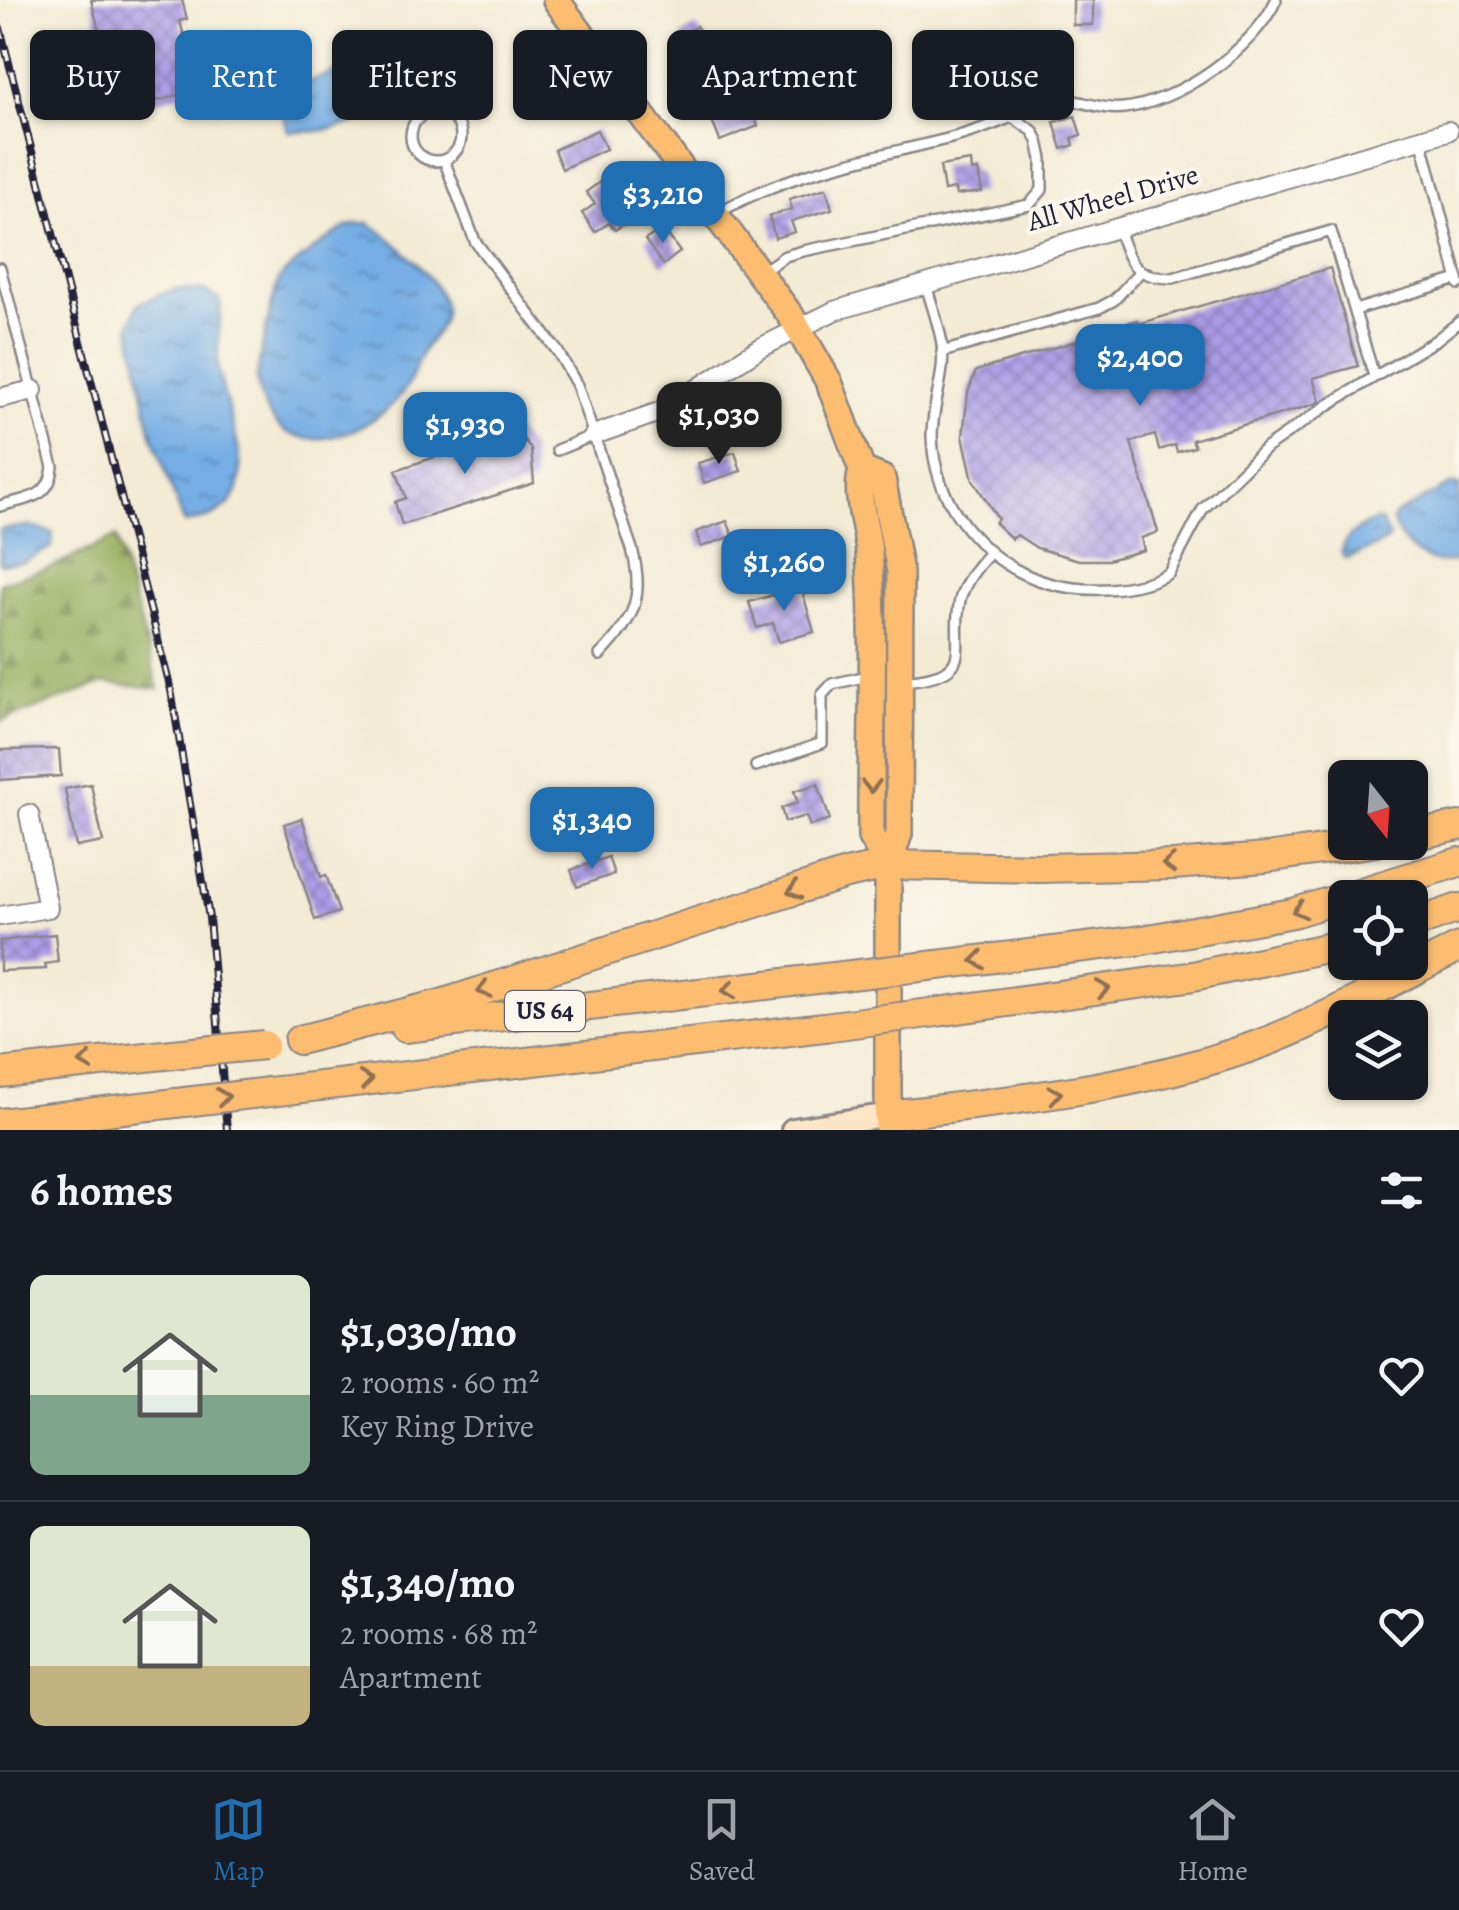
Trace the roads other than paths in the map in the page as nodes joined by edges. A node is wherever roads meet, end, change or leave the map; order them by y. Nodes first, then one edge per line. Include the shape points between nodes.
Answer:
1 (556, 0) edge
2 (1276, 0) edge
3 (1074, 102) edge
4 (1003, 120) edge
5 (1016, 120) edge
6 (1448, 130) dead end
7 (1421, 138) junction
8 (444, 160) junction
9 (716, 214) junction
10 (1117, 226) junction
11 (0, 268) edge
12 (1140, 272) junction
13 (760, 274) junction
14 (925, 282) junction
15 (1458, 282) edge
16 (1355, 310) junction
17 (1459, 322) edge
18 (797, 328) junction
19 (942, 352) junction
20 (1374, 376) junction
21 (33, 390) junction
22 (0, 398) edge
23 (594, 435) junction
24 (557, 450) dead end
25 (862, 470) junction
26 (0, 506) edge
27 (869, 552) junction
28 (990, 553) junction
29 (600, 655) dead end
30 (870, 676) junction
31 (900, 681) junction
32 (756, 766) dead end
33 (29, 814) dead end
34 (1459, 826) edge
35 (1428, 832) edge
36 (1328, 849) edge
37 (1459, 862) edge
38 (888, 865) junction
39 (1459, 908) edge
40 (0, 916) edge
41 (1428, 919) edge
42 (1459, 947) edge
43 (1328, 948) edge
44 (299, 1040) junction
45 (0, 1073) edge
46 (888, 1122) edge
47 (0, 1123) edge
48 (793, 1130) edge

1 - 9 main road
2 - 3 lane via 1248,39 1171,96 1120,109
4 - 9 lane via 834,164
5 - 13 lane via 1033,131 1042,159 1042,190 1028,205 803,251
6 - 7 street, All Wheel Drive
7 - 10 street, All Wheel Drive
7 - 15 lane
8 - 8 lane via 460,143 460,128 451,116 428,112 415,123 414,148 427,159
8 - 23 lane via 470,232 571,374
9 - 13 main road
10 - 12 lane
10 - 14 street, All Wheel Drive
11 - 21 lane
12 - 16 lane via 1173,278 1331,232
12 - 19 lane via 1099,308
13 - 18 main road
14 - 18 street, All Wheel Drive
14 - 19 lane
15 - 16 lane
16 - 20 lane
17 - 20 lane
18 - 23 street, All Wheel Drive via 665,410
18 - 25 main road via 829,382
19 - 28 lane via 935,458 949,500
20 - 28 lane via 1241,471 1204,509 1162,576 1075,588 1022,574
21 - 22 street
21 - 26 lane via 53,466 51,483
23 - 24 lane
23 - 29 lane via 638,572 639,594 626,626
25 - 27 main road via 858,484
25 - 31 main road via 882,478 893,524
27 - 30 main road
27 - 31 main road via 885,600 886,669
28 - 31 lane via 964,588 960,648 952,664 938,675
30 - 32 lane via 832,684 822,695 822,743
30 -> 38 main road via 871,837
31 - 38 main road via 899,834
33 - 40 street via 48,908
34 - 35 highway
36 -> 38 highway via 1173,865
37 -> 44 highway, US 64, bridge via 1293,913 1143,940
38 -> 44 highway via 444,1003
38 - 46 main road
39 - 41 highway
46 -> 42 highway via 1113,1084 1268,1041
47 -> 43 highway, US 64, bridge via 938,1012 1188,977
44 -> 45 highway, US 64, bridge
46 - 48 main road

